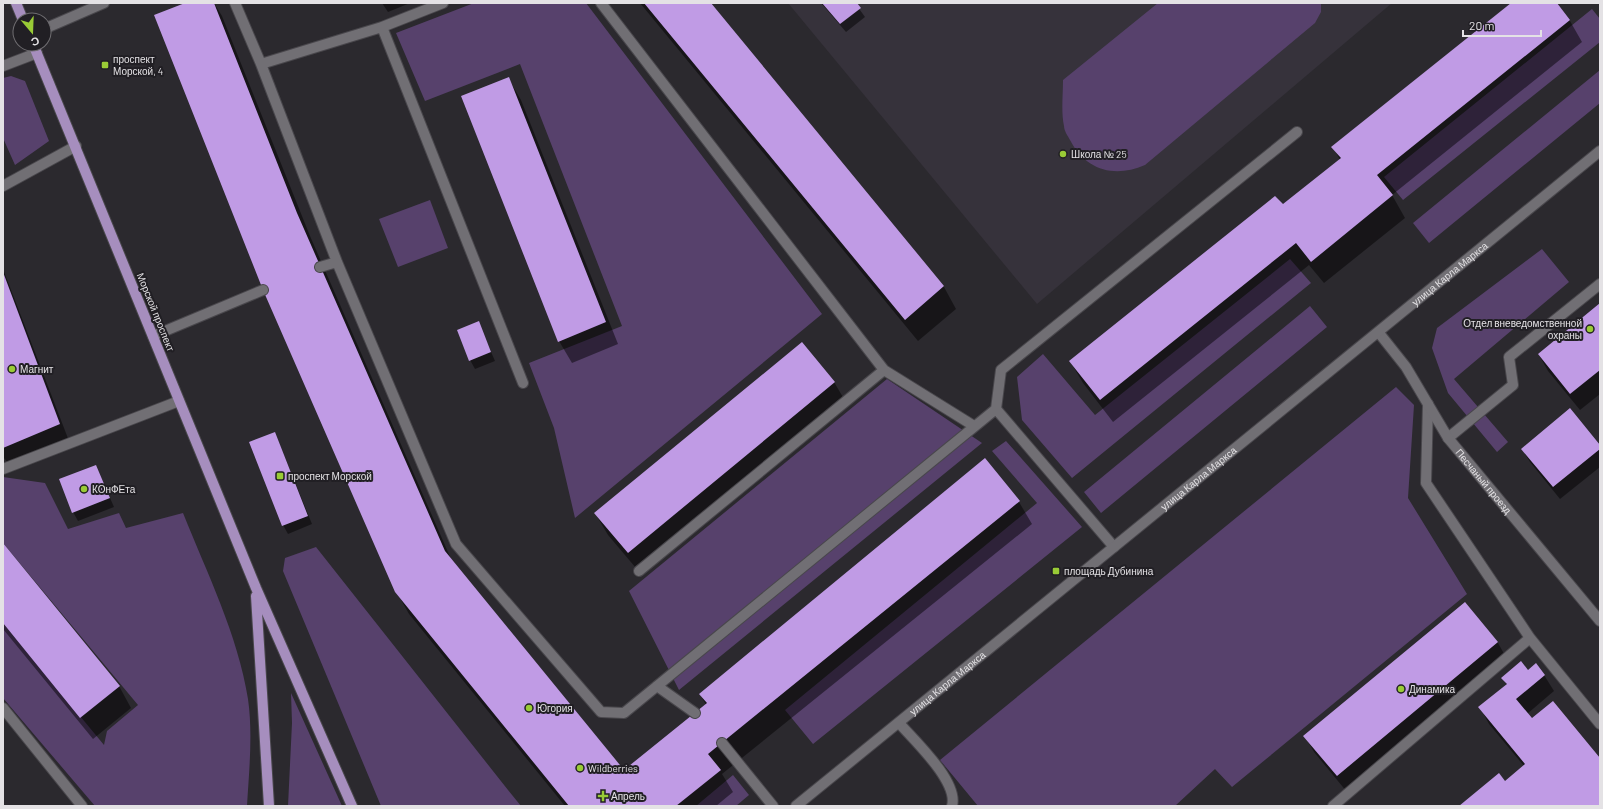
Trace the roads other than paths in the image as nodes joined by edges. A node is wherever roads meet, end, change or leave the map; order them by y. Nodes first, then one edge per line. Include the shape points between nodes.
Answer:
1 (104, 3) edge
2 (235, 3) edge
3 (443, 3) edge
4 (601, 3) edge
5 (52, 26) edge
6 (382, 27) junction
7 (29, 52) edge
8 (36, 52) edge
9 (261, 64) junction
10 (3, 66) edge
11 (1297, 132) dead end
12 (76, 146) junction
13 (1600, 151) edge
14 (3, 186) edge
15 (337, 262) junction
16 (320, 267) dead end
17 (1600, 284) edge
18 (263, 290) dead end
19 (1379, 333) junction
20 (153, 336) junction
21 (884, 370) junction
22 (523, 384) dead end
23 (179, 401) junction
24 (1428, 404) junction
25 (996, 409) junction
26 (974, 426) junction
27 (1448, 438) junction
28 (3, 469) edge
29 (1114, 547) junction
30 (639, 571) dead end
31 (256, 588) junction
32 (1600, 621) edge
33 (1530, 638) junction
34 (657, 686) junction
35 (3, 708) edge
36 (694, 713) dead end
37 (899, 723) junction
38 (1600, 724) edge
39 (722, 743) dead end
40 (82, 806) edge
41 (269, 806) edge
42 (352, 806) edge
43 (773, 806) edge
44 (796, 806) edge
45 (952, 806) edge
46 (1333, 806) edge

1 - 5 street
2 - 9 street
3 - 6 street
4 - 21 street
6 - 9 street
6 - 22 street
7 - 10 street
8 - 12 main road, Морской проспект
9 - 15 street
11 - 25 street via 1001,370
12 - 14 street
12 - 20 main road, Морской проспект
13 - 19 street, улица Карла Маркса
15 - 16 street
15 - 34 street via 456,544 601,712 624,713
17 - 27 street via 1509,357 1513,385
18 - 20 street
19 - 24 street, Песчаный проезд via 1406,367
19 - 29 street, улица Карла Маркса
20 - 23 main road, Морской проспект
21 - 26 street
21 - 30 street
23 - 28 street
23 - 31 main road, Морской проспект
24 - 27 street, Песчаный проезд
24 - 33 street via 1426,483
25 - 26 street
25 - 29 street
26 - 34 street
27 - 32 street, Песчаный проезд
29 - 37 street, улица Карла Маркса
31 - 41 main road
31 - 42 main road, Морской проспект
33 - 38 street
33 - 46 street
34 - 36 street
35 - 40 street
37 - 44 street, улица Карла Маркса
37 - 45 street via 946,778
39 - 43 street

